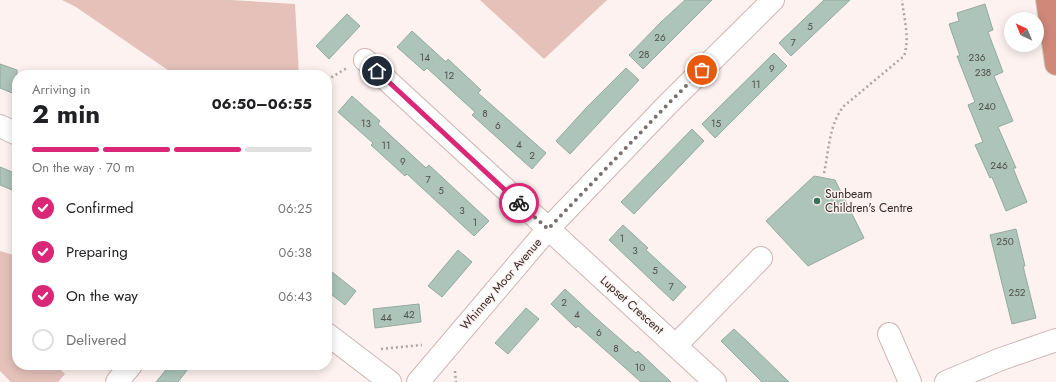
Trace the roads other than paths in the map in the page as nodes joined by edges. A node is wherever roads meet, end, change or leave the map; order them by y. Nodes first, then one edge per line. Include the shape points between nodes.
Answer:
1 (773, 0) edge
2 (1047, 0) edge
3 (366, 60) dead end
4 (1056, 64) edge
5 (0, 126) edge
6 (12, 132) edge
7 (548, 229) junction
8 (761, 258) dead end
9 (889, 334) dead end
10 (332, 338) edge
11 (1056, 340) edge
12 (676, 345) junction
13 (127, 370) edge
14 (117, 382) edge
15 (390, 382) edge
16 (418, 382) edge
17 (715, 382) edge
18 (910, 382) edge
19 (946, 382) edge

1 - 7 street, Whinney Moor Avenue via 668,104
2 - 4 highway
3 - 7 street, Lupset Crescent
5 - 6 street
7 - 12 street, Lupset Crescent
7 - 16 street, Whinney Moor Avenue
8 - 12 street
9 - 18 street
10 - 15 street
11 - 19 street via 1000,359
12 - 17 street, Lupset Crescent
13 - 14 street

